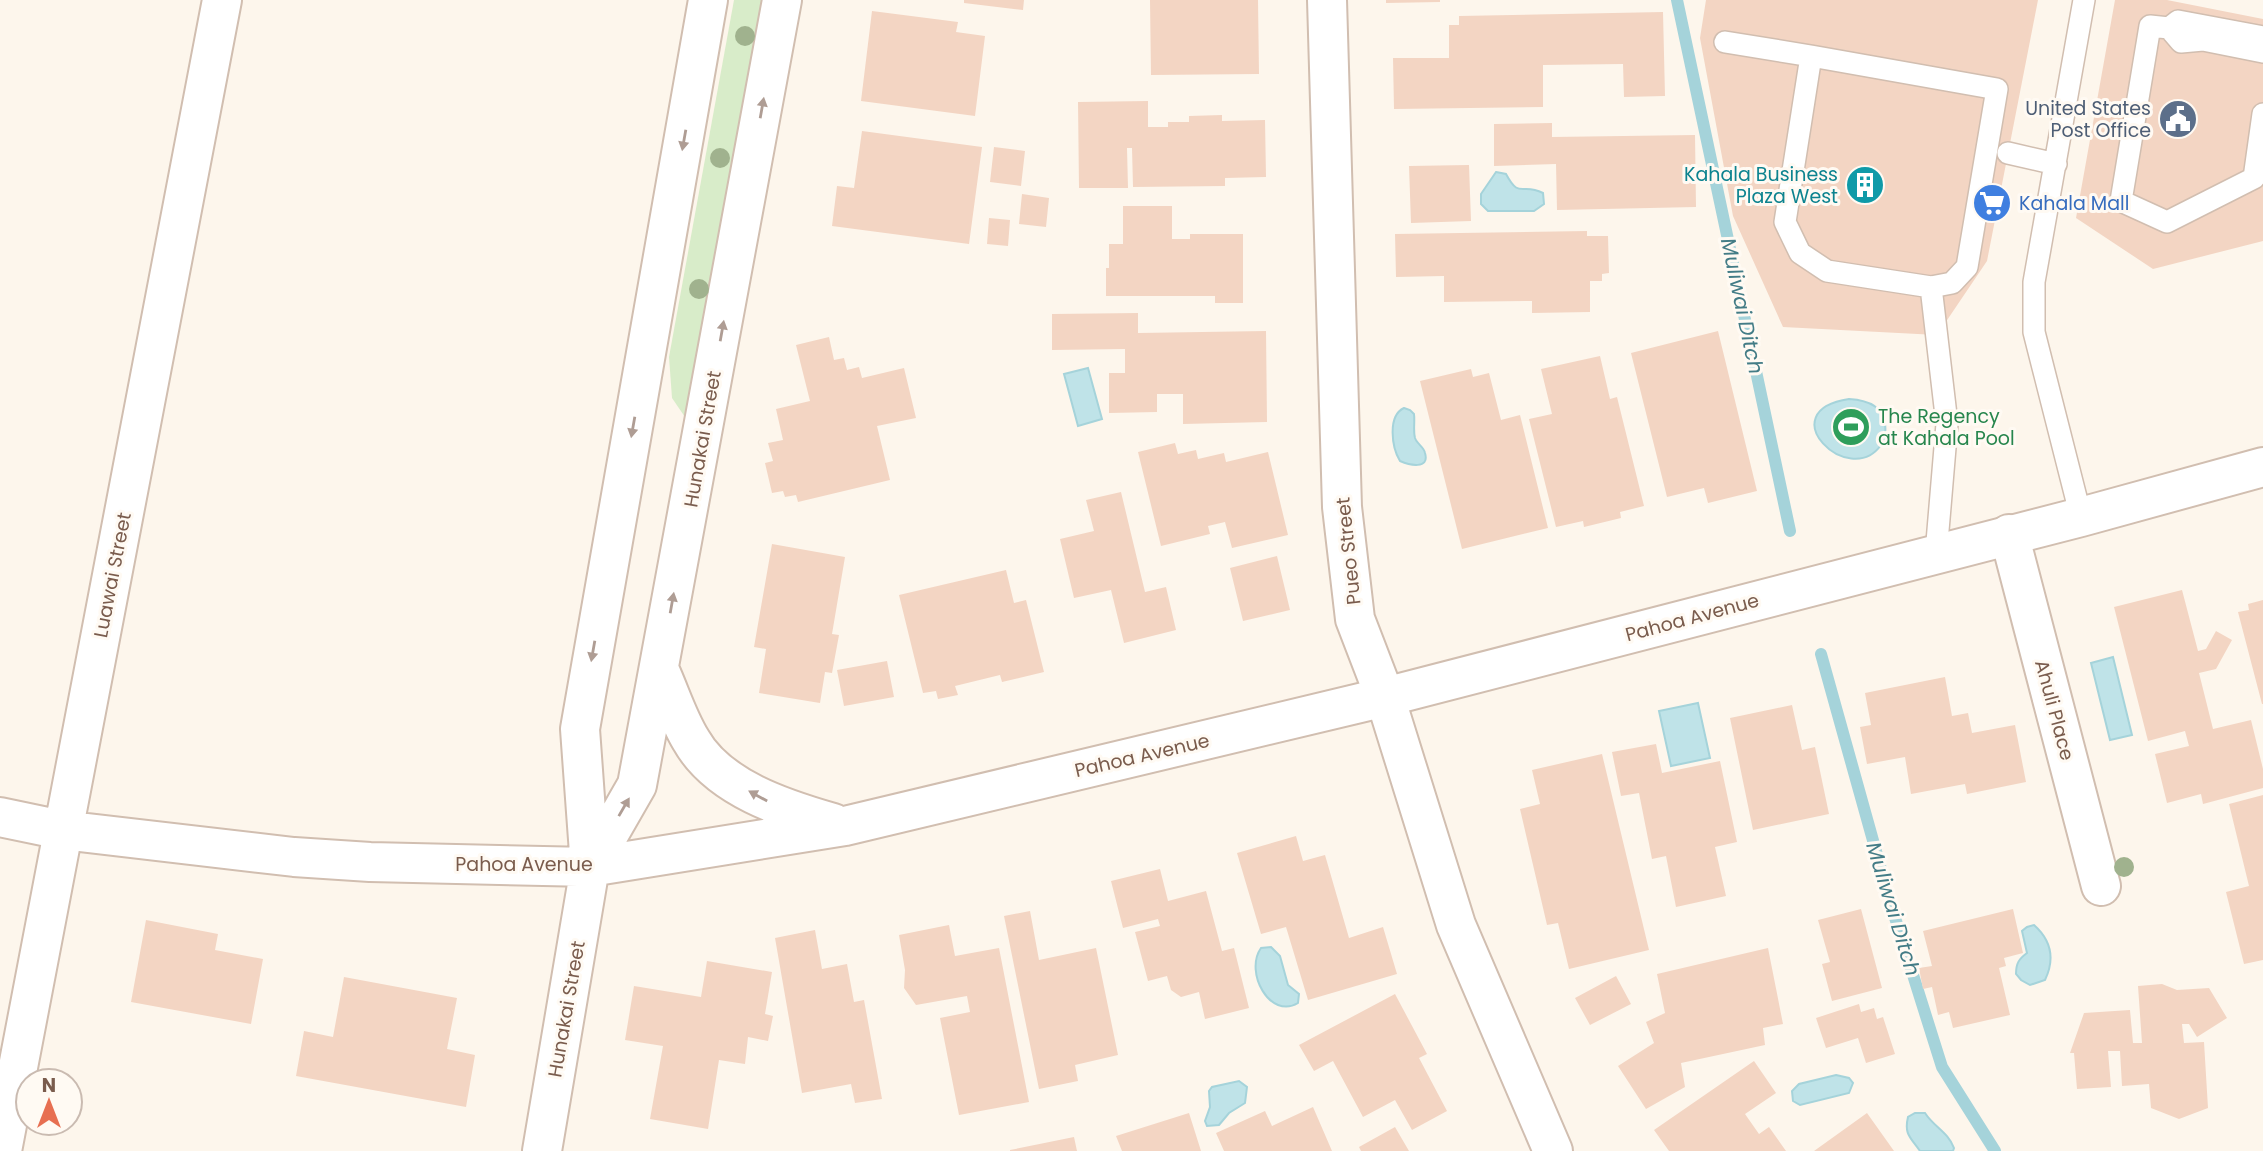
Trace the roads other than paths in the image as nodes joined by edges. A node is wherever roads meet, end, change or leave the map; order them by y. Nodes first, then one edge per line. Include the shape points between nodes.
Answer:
1 (222, 0) edge
2 (708, 0) edge
3 (782, 0) edge
4 (1327, 0) edge
5 (2084, 0) edge
6 (2169, 28) junction
7 (2263, 37) edge
8 (1725, 42) dead end
9 (2263, 52) edge
10 (1811, 57) junction
11 (2263, 114) edge
12 (2008, 153) dead end
13 (2056, 164) junction
14 (1931, 287) junction
15 (2263, 467) edge
16 (2081, 517) junction
17 (2009, 534) junction
18 (1936, 554) junction
19 (660, 671) junction
20 (1385, 697) junction
21 (0, 817) edge
22 (845, 827) junction
23 (62, 831) junction
24 (590, 867) junction
25 (2101, 886) dead end
26 (2, 1151) edge
27 (542, 1151) edge
28 (1553, 1151) edge

1 - 23 street, Luawai Street
2 -> 24 street, Hunakai Street via 580,729
19 -> 3 street, Hunakai Street
4 - 20 street, Pueo Street via 1342,507 1355,619
5 - 13 lane
6 - 7 lane via 2178,21
6 - 9 lane via 2181,42 2203,40
6 - 11 lane via 2150,26 2121,201 2167,222 2254,178
8 - 10 lane
10 - 14 lane via 1785,222 1800,253 1827,271
10 - 14 lane via 1997,89 1967,267 1952,283
12 - 13 lane
13 - 16 lane via 2034,282 2034,332
14 - 18 lane via 1947,424
15 - 16 street, Pahoa Avenue
16 - 17 street, Pahoa Avenue
17 - 18 street, Pahoa Avenue
17 - 25 street, Ahuli Place
18 - 20 street, Pahoa Avenue
22 -> 19 street via 783,809 730,780 691,741
24 -> 19 street, Hunakai Street via 637,785
20 - 22 street, Pahoa Avenue
20 - 28 street, Pueo Street via 1456,925
21 - 23 street, Pahoa Avenue
22 - 24 street, Pahoa Avenue
23 - 24 street, Pahoa Avenue via 294,857
23 - 26 street, Luawai Street
24 - 27 street, Hunakai Street

